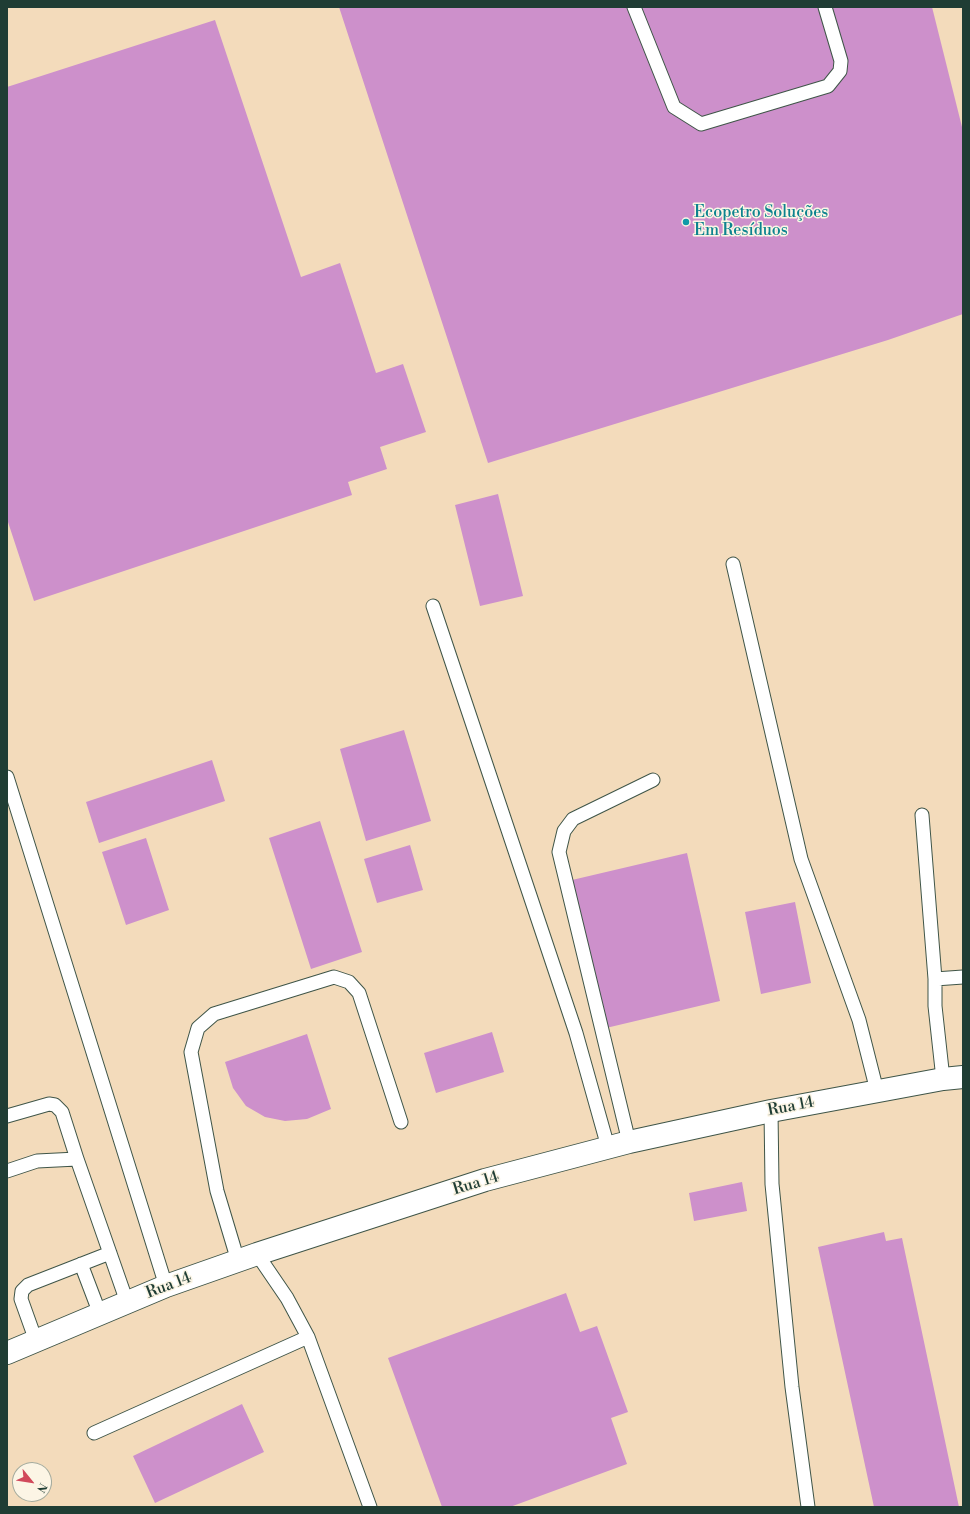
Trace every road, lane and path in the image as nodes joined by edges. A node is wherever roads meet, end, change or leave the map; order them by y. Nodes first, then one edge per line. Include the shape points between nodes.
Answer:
1 (634, 7) edge
2 (825, 7) edge
3 (733, 564) dead end
4 (433, 606) dead end
5 (7, 777) edge
6 (653, 780) dead end
7 (922, 815) dead end
8 (963, 977) edge
9 (935, 979) junction
10 (953, 1078) edge
11 (877, 1091) junction
12 (771, 1111) junction
13 (7, 1116) edge
14 (401, 1122) dead end
15 (629, 1142) junction
16 (608, 1147) junction
17 (78, 1159) junction
18 (7, 1171) edge
19 (110, 1253) junction
20 (247, 1257) junction
21 (80, 1264) junction
22 (166, 1286) junction
23 (127, 1302) junction
24 (100, 1314) junction
25 (308, 1337) junction
26 (36, 1341) junction
27 (7, 1354) edge
28 (94, 1433) dead end
29 (370, 1507) edge
30 (808, 1507) edge

1 - 2 lane via 674,107 701,124 828,86 840,71 841,61
3 - 11 lane via 801,859 859,1020
4 - 16 lane via 576,1033
5 - 22 lane
6 - 15 lane via 573,819 564,831 559,852
7 - 9 lane
8 - 9 lane
9 - 10 lane via 935,1006
10 - 11 street, Rua 14
11 - 12 street, Rua 14
12 - 15 street, Rua 14
12 - 30 lane via 772,1184 792,1387
13 - 17 lane via 49,1104 55,1105 62,1112
14 - 20 lane via 359,993 349,982 334,977 214,1014 198,1028 191,1052 218,1191
15 - 16 street, Rua 14
16 - 20 street, Rua 14 via 485,1180
17 - 18 lane via 37,1161
17 - 19 lane
19 - 21 lane
19 - 23 lane
20 - 22 street, Rua 14
20 - 25 lane via 287,1298
21 - 24 lane
21 - 26 lane via 28,1285 22,1291 21,1299
22 - 23 street, Rua 14
23 - 24 street, Rua 14
24 - 26 street, Rua 14
25 - 28 lane
25 - 29 lane
26 - 27 street, Rua 14

